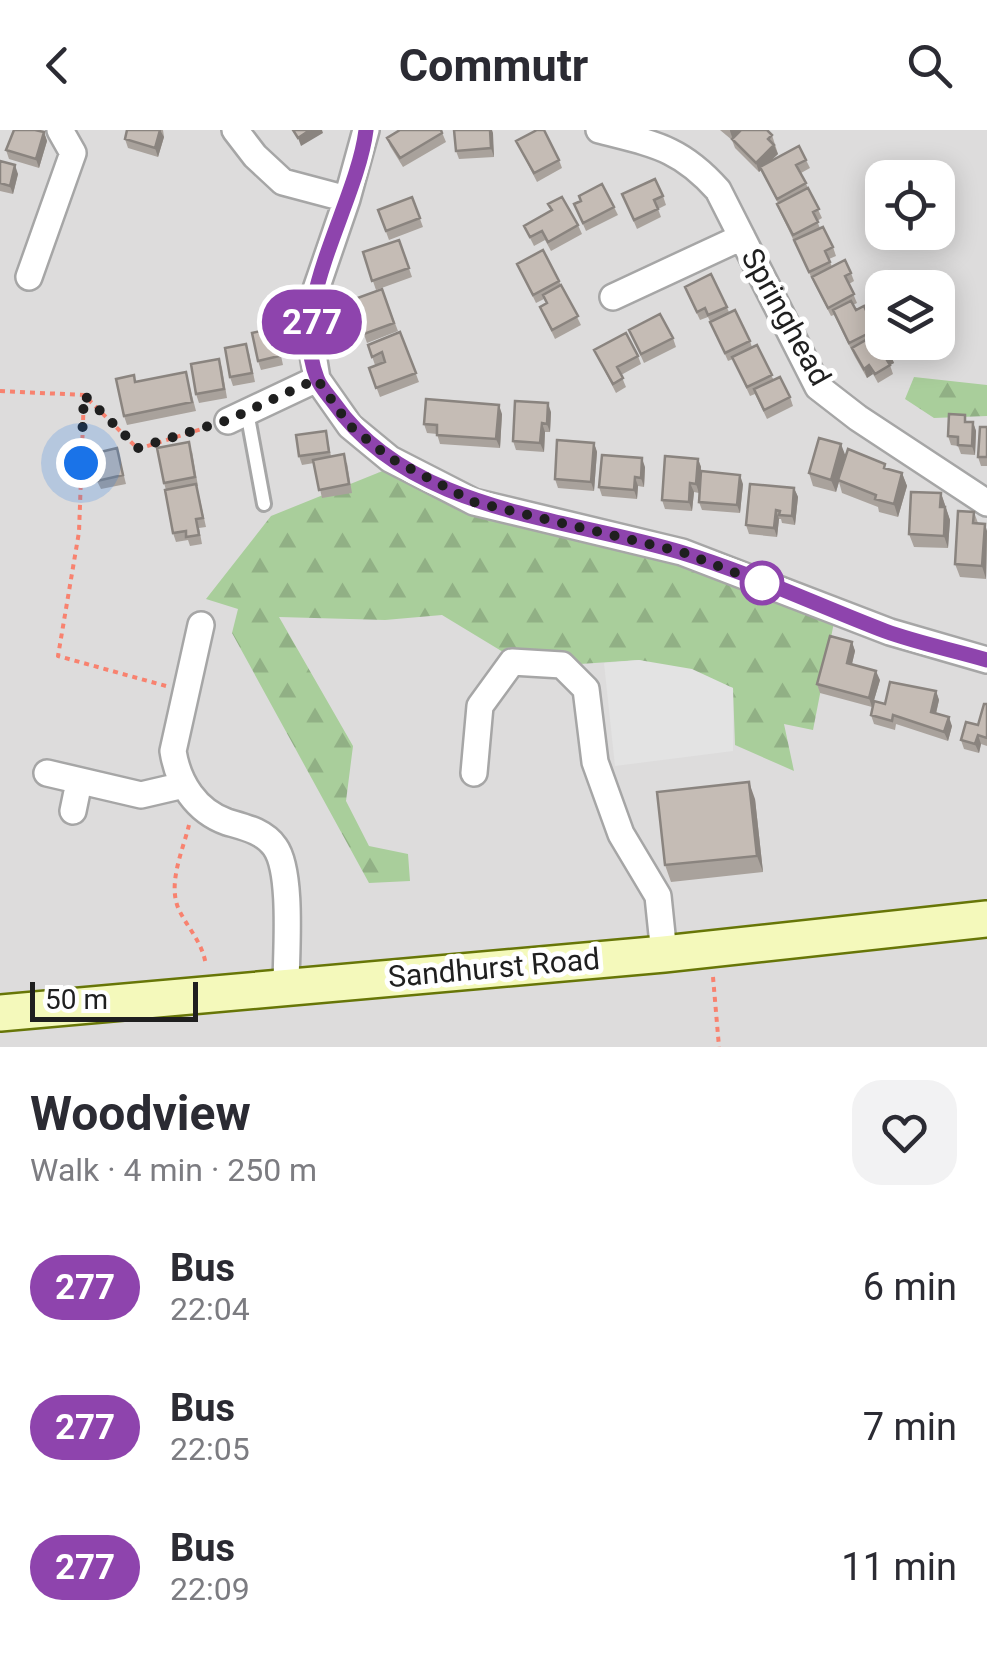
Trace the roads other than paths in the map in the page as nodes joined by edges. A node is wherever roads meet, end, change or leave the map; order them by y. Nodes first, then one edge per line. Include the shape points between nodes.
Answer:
1 (60, 130) edge
2 (235, 130) edge
3 (366, 130) edge
4 (599, 130) edge
5 (347, 199) junction
6 (742, 237) junction
7 (29, 277) dead end
8 (613, 297) dead end
9 (317, 379) junction
10 (238, 416) joint
11 (987, 503) edge
12 (264, 504) dead end
13 (201, 625) dead end
14 (987, 660) edge
15 (47, 773) dead end
16 (474, 773) dead end
17 (78, 782) junction
18 (190, 793) junction
19 (73, 811) dead end
20 (987, 920) edge
21 (664, 954) junction
22 (286, 987) junction
23 (0, 1014) edge

1 - 7 street via 73,153
2 - 5 street via 283,182
3 - 5 street
4 - 6 street, Springhead via 664,146 696,164
5 - 9 street via 314,295 310,342
6 - 8 street
6 - 11 street, Springhead via 818,387
9 - 10 street
9 - 14 street via 350,426 390,458 474,502 682,552 890,632
10 - 12 lane
13 - 18 street via 173,751
15 - 17 street
16 - 21 street via 480,706 512,662 562,665 586,689 595,762 621,834 658,896
17 - 18 street via 141,795
17 - 19 street
18 - 22 street via 199,807 252,828 275,846 286,879
20 - 21 street, Sandhurst Road
21 - 22 street, Sandhurst Road
22 - 23 street, Sandhurst Road

